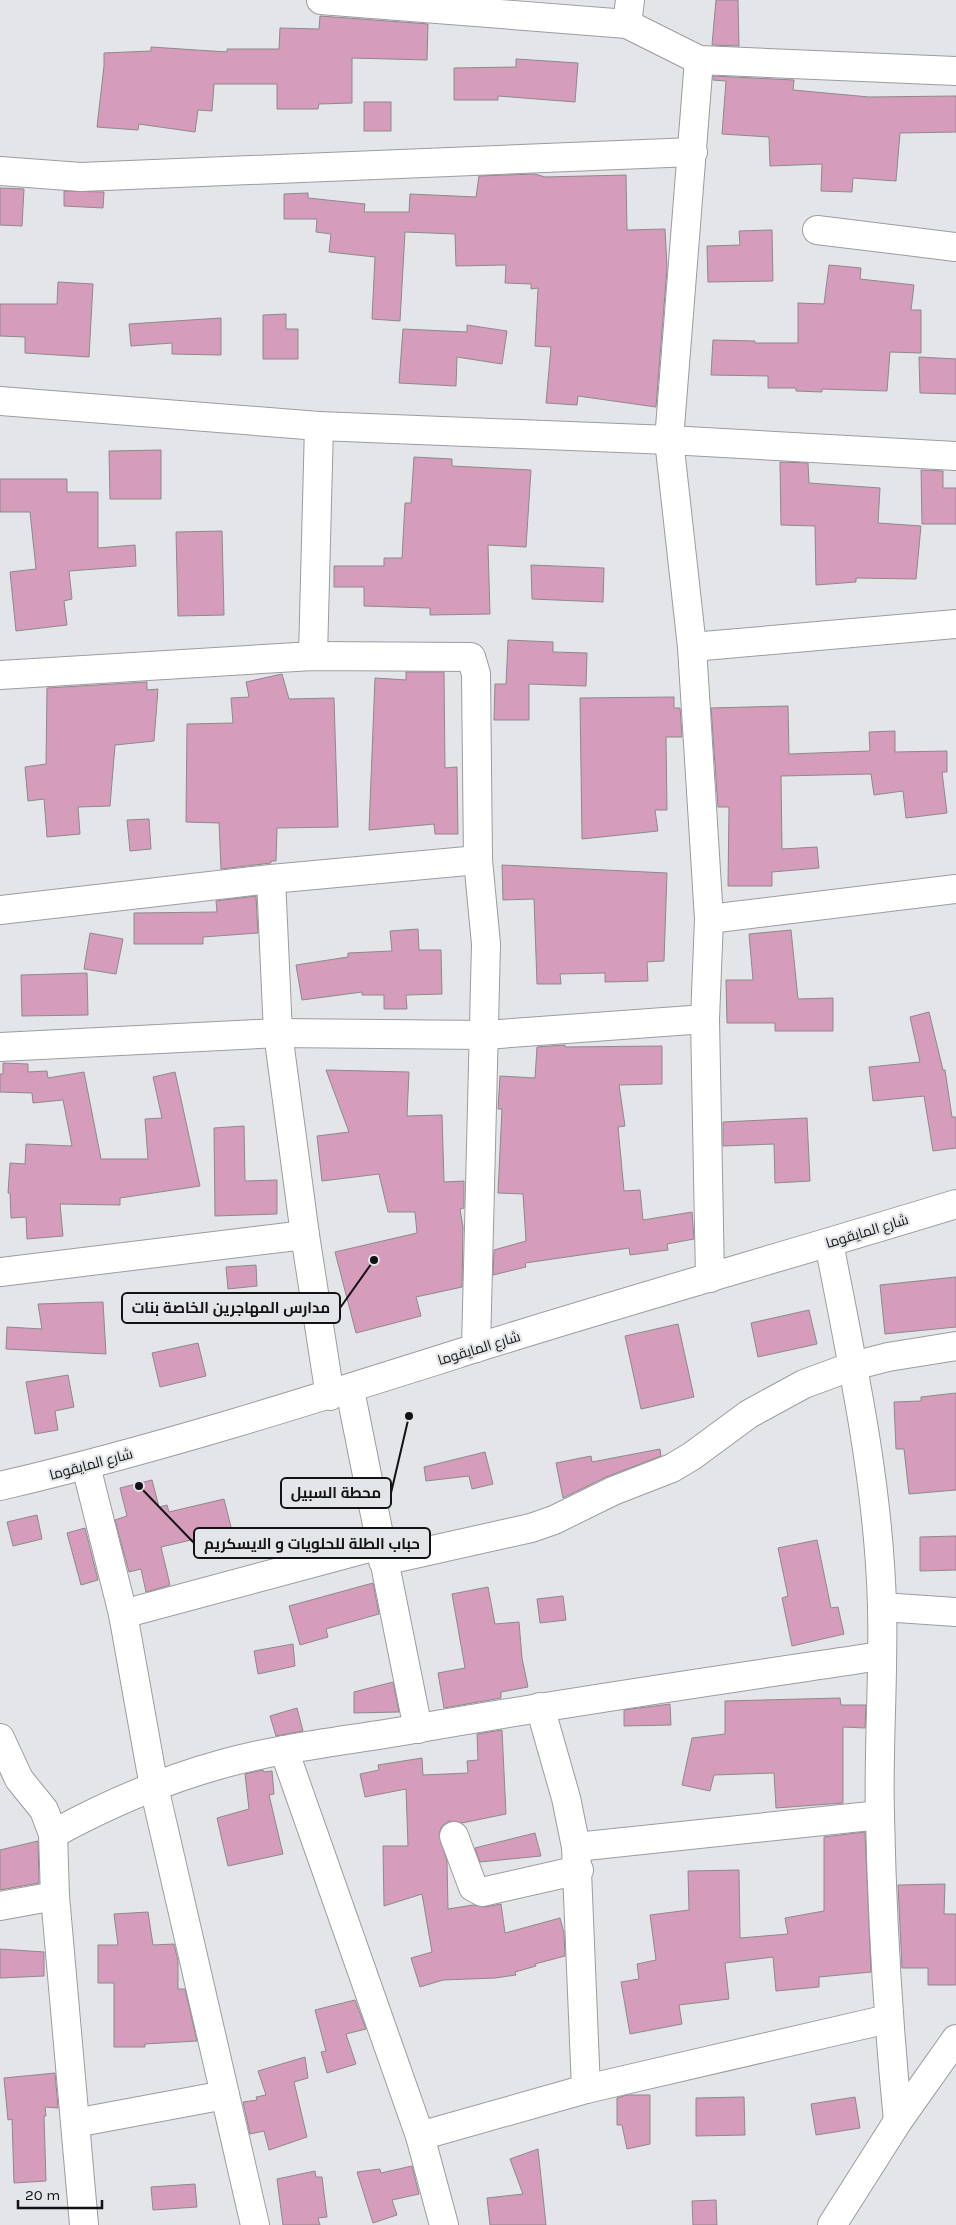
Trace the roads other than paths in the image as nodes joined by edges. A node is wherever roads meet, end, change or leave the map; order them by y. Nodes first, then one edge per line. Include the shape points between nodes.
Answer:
1 (321, 0) edge
2 (628, 12) edge
3 (699, 60) junction
4 (956, 71) edge
5 (693, 152) junction
6 (0, 171) edge
7 (818, 230) dead end
8 (956, 247) edge
9 (0, 401) edge
10 (319, 426) junction
11 (669, 440) junction
12 (956, 456) edge
13 (956, 624) edge
14 (692, 647) junction
15 (313, 656) junction
16 (0, 675) edge
17 (478, 860) junction
18 (271, 879) junction
19 (956, 889) edge
20 (0, 910) edge
21 (709, 919) junction
22 (705, 1019) junction
23 (278, 1033) junction
24 (485, 1035) junction
25 (0, 1047) edge
26 (956, 1204) edge
27 (305, 1235) junction
28 (829, 1243) junction
29 (0, 1272) edge
30 (710, 1278) junction
31 (956, 1346) edge
32 (476, 1348) junction
33 (853, 1366) junction
34 (340, 1393) junction
35 (86, 1466) junction
36 (0, 1486) edge
37 (382, 1553) junction
38 (882, 1607) junction
39 (956, 1612) edge
40 (123, 1614) junction
41 (881, 1656) junction
42 (540, 1706) junction
43 (418, 1729) junction
44 (0, 1738) edge
45 (284, 1750) junction
46 (154, 1787) junction
47 (880, 1815) junction
48 (53, 1834) junction
49 (454, 1836) dead end
50 (577, 1859) junction
51 (55, 1896) junction
52 (0, 1906) edge
53 (888, 2019) junction
54 (956, 2039) edge
55 (586, 2089) junction
56 (225, 2095) junction
57 (898, 2121) junction
58 (75, 2122) junction
59 (420, 2136) junction
60 (84, 2225) edge
61 (255, 2225) edge
62 (444, 2225) edge
63 (832, 2225) edge

1 - 2 street
2 - 3 street
3 - 4 street
3 - 5 street
5 - 6 street via 81,177
5 - 11 street
7 - 8 street
9 - 10 street
10 - 11 street
10 - 15 street
11 - 12 street
11 - 14 street
13 - 14 street
14 - 21 street
15 - 16 street
15 - 17 street via 471,657 476,674
17 - 18 street
17 - 24 street via 486,944
18 - 20 street
18 - 23 street
19 - 21 street
21 - 22 street
22 - 24 street
22 - 30 street
23 - 24 street
23 - 25 street
23 - 27 street
24 - 32 street
26 - 28 street, شارع المايقوما
27 - 29 street
27 - 34 street
28 - 30 street, شارع المايقوما
28 - 33 street
30 - 32 street, شارع المايقوما
31 - 33 street
32 - 34 street, شارع المايقوما
33 - 37 street via 804,1384 749,1414 672,1468 612,1491 554,1520 531,1528
33 - 38 street via 876,1522
34 - 35 street, شارع المايقوما
34 - 37 street
35 - 36 street, شارع المايقوما
35 - 40 street
37 - 40 street
37 - 43 street
38 - 39 street
38 - 41 street
40 - 46 street
41 - 42 street
41 - 47 street
42 - 43 street
42 - 50 street via 566,1798
43 - 45 street
44 - 48 street via 19,1778 44,1810
45 - 46 street via 224,1763
45 - 59 street
46 - 48 street
46 - 56 street
47 - 50 street
47 - 53 street
48 - 51 street
49 - 50 street via 473,1887 482,1892
50 - 55 street
51 - 52 street
51 - 58 street
53 - 55 street
53 - 57 street
54 - 57 street
55 - 59 street
56 - 58 street
56 - 61 street
57 - 63 street
58 - 60 street
59 - 62 street

